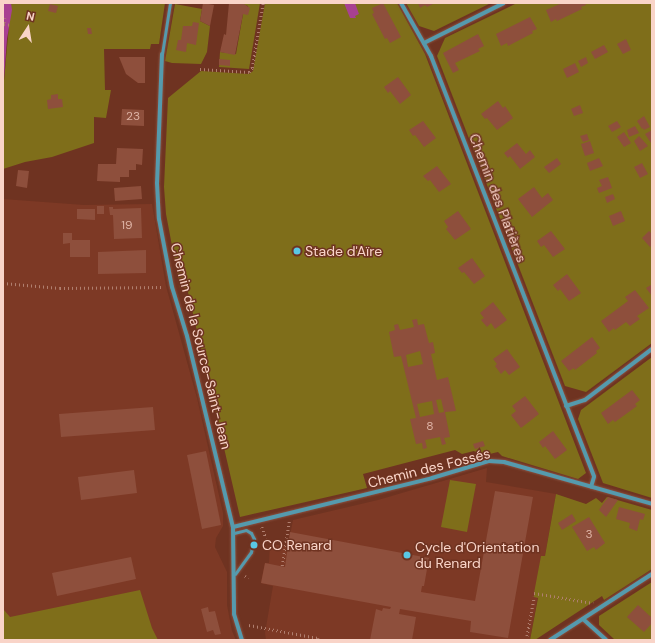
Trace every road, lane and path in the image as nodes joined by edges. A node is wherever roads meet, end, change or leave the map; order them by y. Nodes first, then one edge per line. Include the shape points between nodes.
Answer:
1 (170, 3) edge
2 (263, 3) edge
3 (401, 3) edge
4 (504, 3) edge
5 (5, 18) dead end
6 (12, 25) dead end
7 (424, 42) junction
8 (162, 54) joint
9 (200, 69) dead end
10 (3, 283) edge
11 (172, 287) junction
12 (652, 349) edge
13 (566, 406) junction
14 (591, 487) junction
15 (652, 504) edge
16 (290, 522) dead end
17 (233, 527) junction
18 (234, 533) junction
19 (282, 566) dead end
20 (234, 574) junction
21 (652, 574) edge
22 (245, 576) dead end
23 (249, 578) dead end
24 (534, 593) dead end
25 (534, 597) dead end
26 (594, 604) dead end
27 (583, 619) junction
28 (249, 625) dead end
29 (242, 640) edge
30 (318, 640) edge
31 (526, 640) edge
32 (550, 640) edge
33 (606, 640) edge

1 - 8 lane
2 - 9 path via 252,68 249,72
3 - 7 street, Chemin des Platières
4 - 7 street
5 - 6 path via 4,24
7 - 13 street, Chemin des Platières
8 - 11 street, Chemin de la Source-Saint-Jean via 158,201
10 - 11 path via 60,288
11 - 17 street, Chemin de la Source-Saint-Jean via 188,336
12 - 13 street via 585,400
13 - 14 street, Chemin des Platières via 594,477
14 - 15 street, Chemin des Fossés
14 - 17 street, Chemin des Fossés via 504,462 489,461 432,478
16 - 19 path
17 - 18 street, Chemin de la Source-Saint-Jean
18 - 20 street, Chemin de la Source-Saint-Jean
18 - 20 lane via 246,530 254,539 251,552
20 - 29 street, Chemin de la Source-Saint-Jean via 234,614
21 - 27 street
22 - 23 path
24 - 26 path
25 - 31 path
27 - 32 street
27 - 33 street
28 - 30 path

